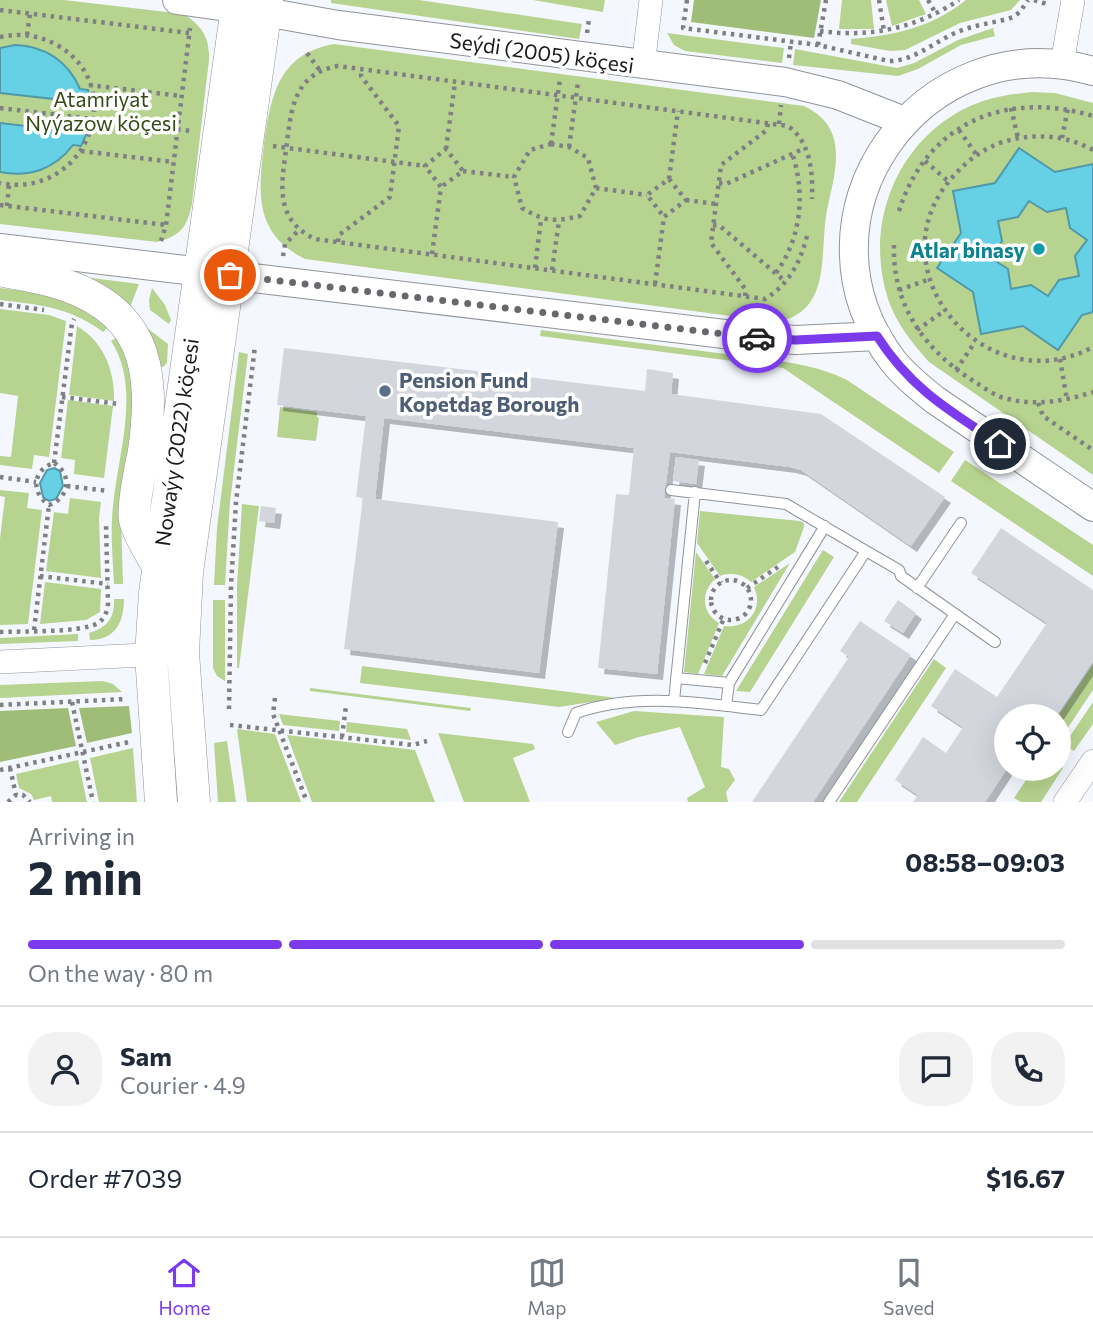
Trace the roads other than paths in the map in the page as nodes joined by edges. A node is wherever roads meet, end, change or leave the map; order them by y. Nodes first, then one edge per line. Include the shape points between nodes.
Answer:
1 (651, 0) edge
2 (1073, 0) edge
3 (252, 5) edge
4 (184, 10) edge
5 (1062, 64) junction
6 (643, 66) junction
7 (1093, 71) edge
8 (904, 121) junction
9 (0, 248) edge
10 (0, 271) edge
11 (215, 273) junction
12 (877, 336) junction
13 (671, 490) dead end
14 (695, 492) junction
15 (1093, 507) edge
16 (961, 523) dead end
17 (825, 526) junction
18 (866, 551) junction
19 (159, 568) junction
20 (917, 588) junction
21 (955, 614) junction
22 (995, 642) dead end
23 (183, 653) junction
24 (151, 655) junction
25 (0, 662) edge
26 (676, 678) junction
27 (729, 683) junction
28 (674, 701) junction
29 (726, 706) junction
30 (568, 732) dead end
31 (1093, 761) edge
32 (161, 802) edge
33 (194, 802) edge
34 (830, 802) edge
35 (1065, 802) edge

1 - 6 street
2 - 5 street
3 - 4 street, Seýdi (2005) köçesi
3 - 6 street, Seýdi (2005) köçesi via 311,21
3 - 11 main road, Nowaýy (2022) köçesi
5 - 7 street
5 - 8 street via 1004,66 976,74 949,86
6 - 8 street, Seýdi (2005) köçesi via 814,88
8 - 12 street via 871,169 855,225 857,282
9 - 11 street
10 - 19 main road via 51,281 93,296 124,324 139,346 147,369 149,406 134,518
11 - 12 street via 750,337
11 - 19 main road, Nowaýy (2022) köçesi
11 - 23 main road, Nowaýy (2022) köçesi
12 - 15 street via 912,382
13 - 14 lane
14 - 17 lane via 786,504
14 - 26 lane
16 - 20 lane
17 - 18 lane
17 - 27 lane
18 - 20 lane via 899,570
18 - 29 lane via 761,710
19 - 24 main road, Nowaýy (2022) köçesi
20 - 21 lane
21 - 22 lane
21 - 34 lane
23 - 24 street
23 - 33 main road, Nowaýy (2022) köçesi
24 - 25 street
24 - 32 main road, Nowaýy (2022) köçesi
26 - 27 lane
26 - 28 lane
27 - 29 lane
28 - 29 lane
28 - 30 lane via 616,703 584,710 576,713
31 - 35 street

